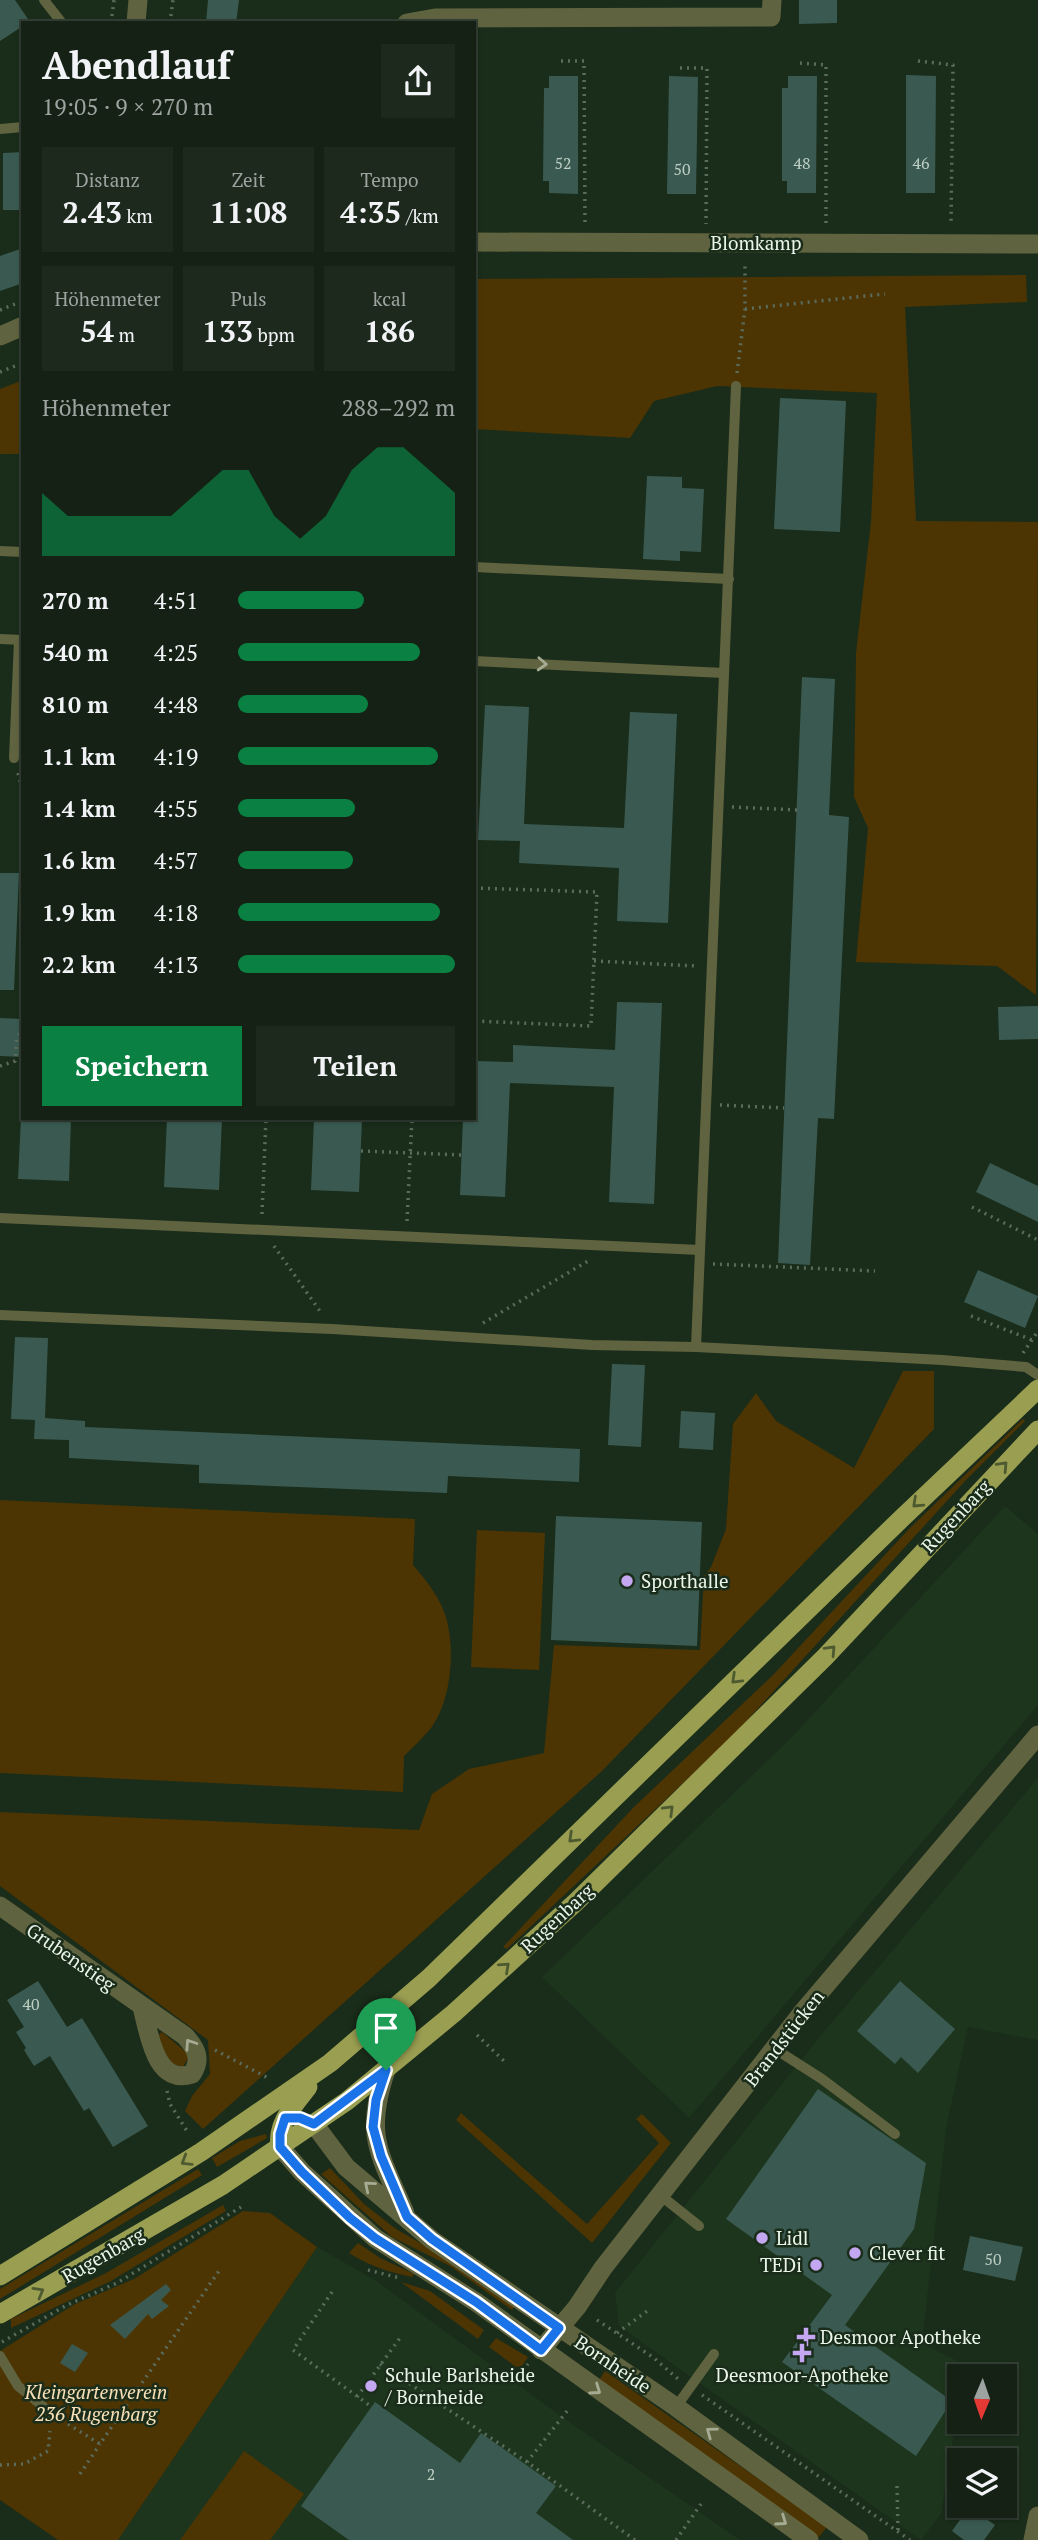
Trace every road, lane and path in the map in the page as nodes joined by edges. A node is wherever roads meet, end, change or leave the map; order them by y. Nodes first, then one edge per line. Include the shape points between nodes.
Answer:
1 (44, 0) edge
2 (114, 0) edge
3 (138, 0) edge
4 (173, 0) edge
5 (772, 0) edge
6 (541, 8) edge
7 (60, 21) edge
8 (111, 21) edge
9 (136, 21) edge
10 (170, 21) edge
11 (418, 21) edge
12 (561, 61) dead end
13 (918, 61) dead end
14 (800, 64) dead end
15 (680, 68) dead end
16 (21, 127) edge
17 (0, 129) edge
18 (476, 242) edge
19 (586, 242) junction
20 (706, 243) junction
21 (746, 243) junction
22 (826, 243) junction
23 (950, 243) junction
24 (1038, 244) edge
25 (884, 294) dead end
26 (21, 302) edge
27 (745, 309) junction
28 (0, 310) edge
29 (21, 327) edge
30 (0, 336) edge
31 (21, 364) edge
32 (0, 372) edge
33 (736, 386) joint
34 (0, 551) edge
35 (21, 552) edge
36 (476, 567) edge
37 (729, 579) junction
38 (0, 639) edge
39 (21, 640) edge
40 (476, 661) edge
41 (724, 673) junction
42 (14, 758) joint
43 (21, 784) edge
44 (718, 807) junction
45 (797, 810) dead end
46 (476, 888) edge
47 (594, 961) junction
48 (712, 967) junction
49 (476, 1021) edge
50 (21, 1033) edge
51 (0, 1066) edge
52 (706, 1105) junction
53 (784, 1108) dead end
54 (412, 1120) edge
55 (361, 1151) dead end
56 (410, 1153) junction
57 (462, 1155) dead end
58 (972, 1207) dead end
59 (0, 1218) edge
60 (406, 1236) junction
61 (1038, 1240) edge
62 (615, 1246) junction
63 (699, 1250) junction
64 (699, 1263) junction
65 (875, 1270) dead end
66 (0, 1315) edge
67 (971, 1316) dead end
68 (475, 1327) dead end
69 (1038, 1331) edge
70 (1032, 1340) junction
71 (696, 1347) junction
72 (1026, 1367) junction
73 (1038, 1375) edge
74 (1038, 1390) edge
75 (1038, 1430) edge
76 (1038, 1735) edge
77 (0, 1906) edge
78 (142, 2007) junction
79 (477, 2035) dead end
80 (185, 2036) junction
81 (775, 2049) junction
82 (505, 2062) dead end
83 (330, 2063) junction
84 (386, 2070) junction
85 (274, 2081) dead end
86 (170, 2104) dead end
87 (285, 2118) junction
88 (244, 2124) junction
89 (314, 2124) junction
90 (187, 2130) dead end
91 (895, 2134) dead end
92 (280, 2147) junction
93 (660, 2195) junction
94 (241, 2207) dead end
95 (407, 2217) junction
96 (699, 2225) dead end
97 (221, 2268) dead end
98 (0, 2276) edge
99 (332, 2292) dead end
100 (650, 2309) dead end
101 (0, 2314) edge
102 (597, 2320) dead end
103 (559, 2328) junction
104 (617, 2333) junction
105 (400, 2338) dead end
106 (0, 2343) edge
107 (541, 2350) junction
108 (714, 2354) dead end
109 (0, 2356) edge
110 (380, 2364) junction
111 (690, 2387) junction
112 (357, 2397) junction
113 (372, 2407) dead end
114 (676, 2407) junction
115 (567, 2411) dead end
116 (56, 2417) junction
117 (100, 2444) junction
118 (527, 2462) junction
119 (0, 2465) edge
120 (80, 2474) dead end
121 (897, 2486) dead end
122 (701, 2504) dead end
123 (1038, 2516) edge
124 (898, 2531) junction
125 (635, 2540) edge
126 (676, 2540) edge
127 (809, 2540) edge
128 (859, 2540) edge
129 (910, 2540) edge
130 (1033, 2540) edge

1 - 7 lane
2 - 8 path
3 - 9 street
4 - 10 path
5 - 6 street via 771,17
6 - 11 street
12 - 19 path via 584,61
13 - 23 path via 953,65
14 - 22 path via 826,65
15 - 20 path via 707,68
16 - 17 lane
18 - 19 street, Blomkamp
19 - 20 street, Blomkamp
20 - 21 street, Blomkamp
21 - 22 street, Blomkamp
21 - 27 path
22 - 23 street, Blomkamp
23 - 24 street, Blomkamp
25 - 27 path
26 - 28 path
27 - 33 path
29 - 30 street
31 - 32 path
33 - 37 lane
34 - 35 lane
36 - 37 lane
37 - 41 lane
38 - 39 lane
39 - 42 lane
40 -> 41 lane
41 - 44 lane
42 - 43 path
44 - 45 path
44 - 48 lane
46 - 47 path via 597,892
47 - 48 path
47 - 49 path via 591,1026
48 - 52 lane
50 - 51 path via 15,1061
52 - 53 path
52 - 63 lane
54 - 56 path
55 - 56 path
56 - 57 path
56 - 60 path
58 - 61 path
59 - 60 lane
60 - 62 lane
62 - 63 lane
62 - 68 path
63 - 64 lane
64 - 65 path
64 - 71 lane
66 - 71 lane
67 - 70 path
69 - 70 path
70 - 72 path via 1021,1356
71 - 72 lane
72 - 73 lane
74 -> 83 main road, Rugenbarg via 429,1978
84 -> 75 main road, Rugenbarg via 587,1891 825,1657
76 - 81 street, Brandstücken
77 - 78 street, Grubenstieg
78 - 80 street, Grubenstieg
78 -> 80 street via 156,2057 172,2076 192,2074 196,2067 195,2047
79 - 82 path
80 - 85 path
81 - 91 lane
81 - 93 street, Brandstücken
83 - 87 main road
83 - 88 main road, Rugenbarg
84 - 89 main road, Rugenbarg
84 - 95 street via 373,2127
86 - 90 path
87 - 88 main road
87 - 89 main road
87 - 92 main road
88 -> 98 main road, Rugenbarg
89 - 92 main road, Rugenbarg
95 -> 89 street, Bornheide via 346,2167
101 -> 92 main road, Rugenbarg
92 - 107 street, Bornheide via 367,2231
93 - 96 lane
93 - 103 street, Brandstücken
94 - 106 path via 117,2283
95 - 103 street, Bornheide
97 - 117 path
99 - 112 path via 293,2350
100 - 104 path
102 - 104 path
103 - 107 street, Brandstücken
103 - 114 street, Bornheide
104 - 111 path
105 - 110 path
107 -> 127 street, Bornheide
108 - 111 lane
109 - 116 lane via 18,2386
110 - 112 path
110 - 118 path
111 - 114 lane
111 - 124 path
112 - 113 path
128 -> 114 street, Bornheide
115 - 118 path
116 - 117 path
116 - 119 path via 48,2451 24,2464
117 - 120 path
118 - 125 path
121 - 124 path
122 - 126 path
123 - 130 street
124 - 129 path

